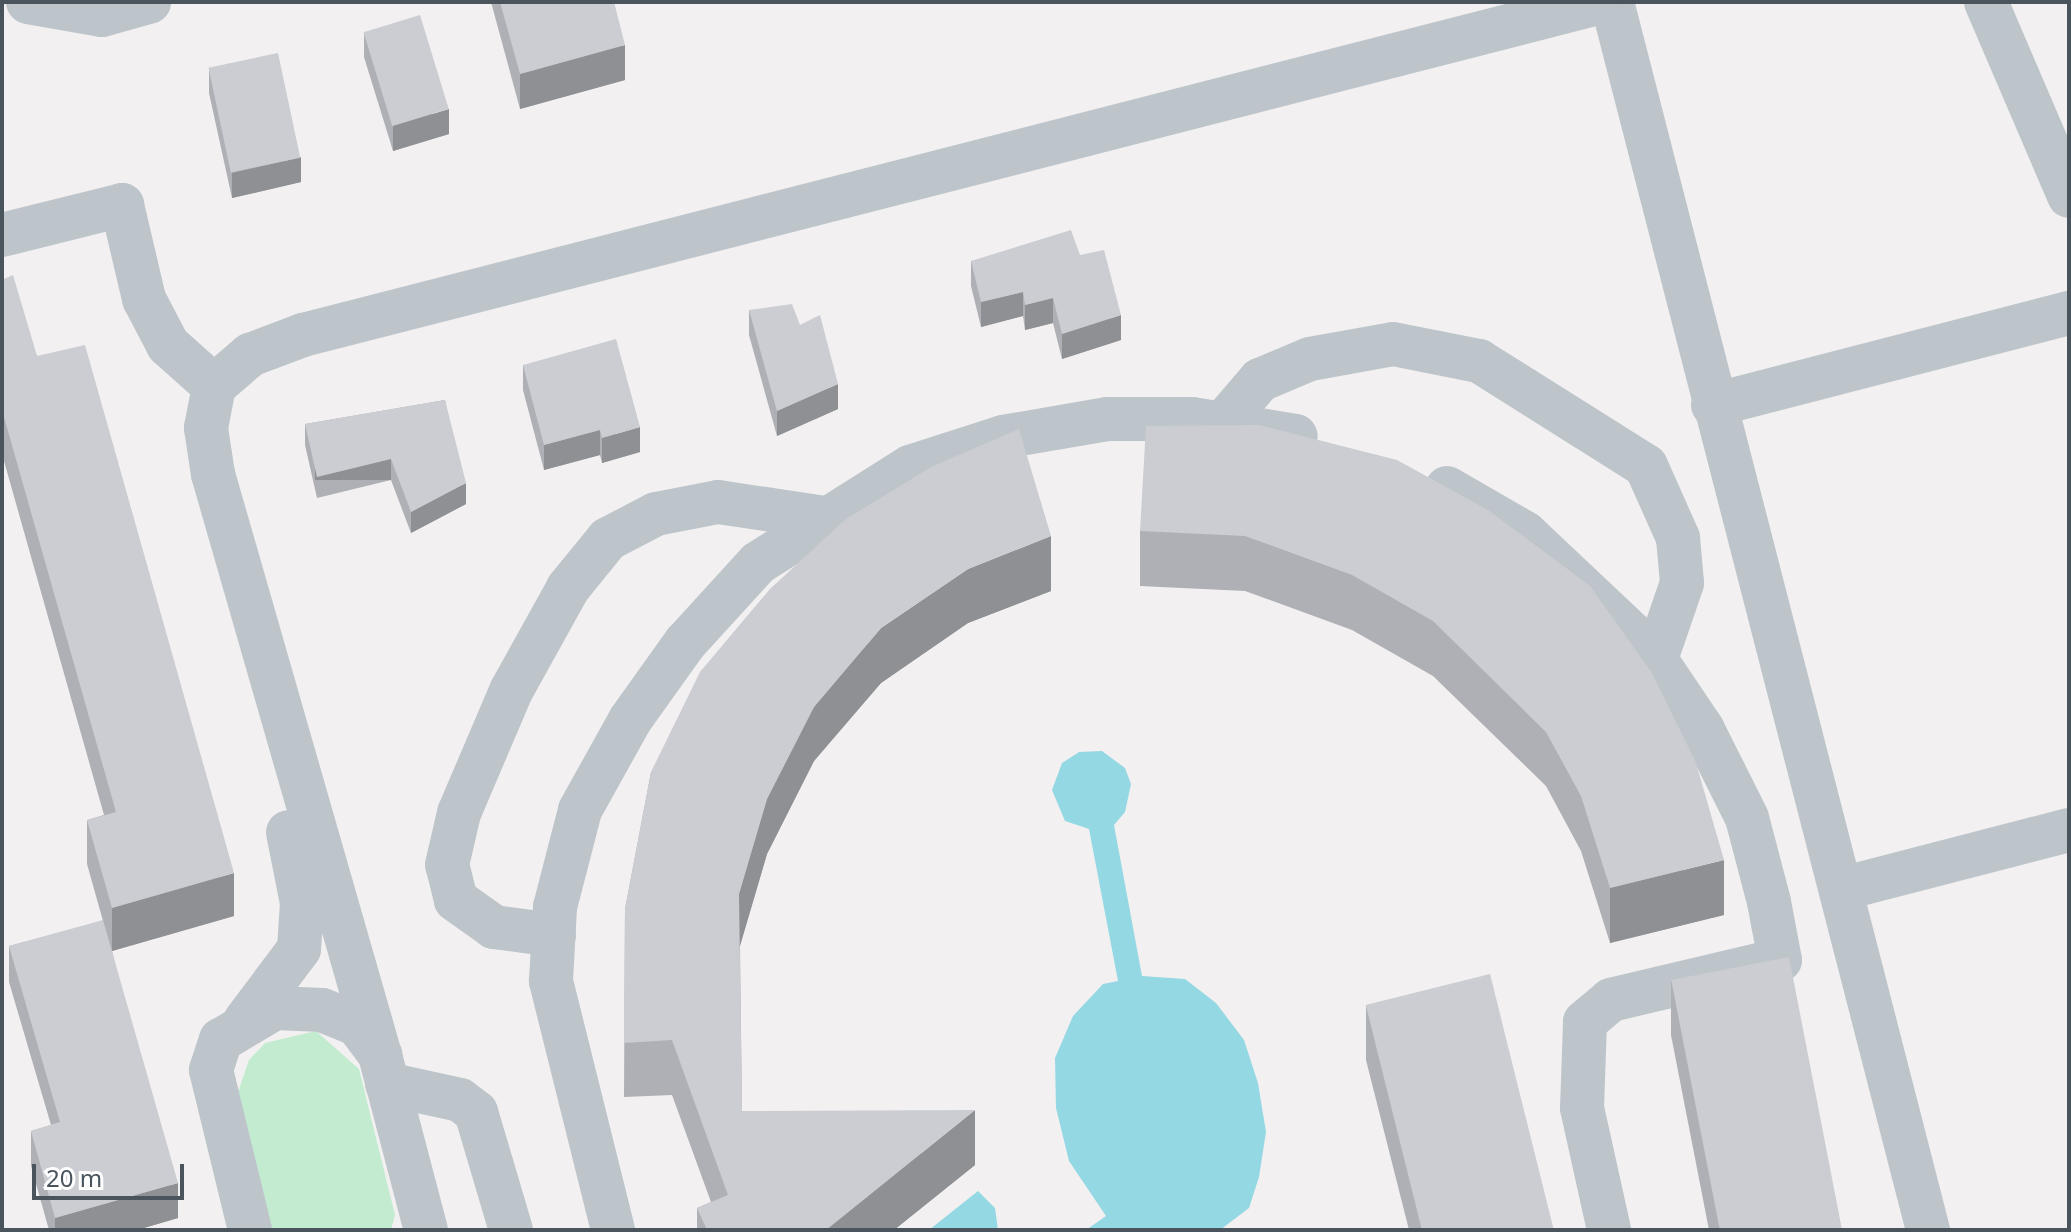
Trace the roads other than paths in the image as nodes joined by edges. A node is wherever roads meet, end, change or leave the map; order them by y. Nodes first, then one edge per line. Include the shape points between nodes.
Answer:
1 (28, 2) edge
2 (149, 2) edge
3 (1602, 2) edge
4 (1612, 2) edge
5 (1986, 2) edge
6 (2069, 196) edge
7 (2, 235) edge
8 (2069, 313) edge
9 (214, 386) junction
10 (1713, 405) junction
11 (1223, 423) junction
12 (1331, 446) edge
13 (1404, 470) edge
14 (825, 518) junction
15 (230, 539) junction
16 (1656, 659) junction
17 (2069, 830) edge
18 (1841, 889) junction
19 (554, 935) junction
20 (245, 1021) junction
21 (384, 1070) junction
22 (250, 1230) edge
23 (426, 1230) edge
24 (511, 1230) edge
25 (613, 1230) edge
26 (1609, 1230) edge
27 (1928, 1230) edge

1 - 2 street via 102,15
3 - 9 street via 303,335 250,355
4 - 10 street
5 - 6 street
7 - 9 street via 122,205 144,299 168,345
8 - 10 street
9 - 15 street via 206,428
10 - 18 street
11 - 12 street
11 - 14 street via 1107,419 1003,437 910,467
11 - 16 street via 1260,380 1310,359 1393,344 1479,361 1646,466 1678,538 1682,583
13 - 16 street via 1525,533
14 - 19 street via 758,563 685,643 630,720 580,810
14 - 19 street via 718,502 656,514 608,539 568,588 511,691 459,813 447,865 456,900 494,927
15 - 20 street via 302,903 299,949 279,985
15 - 21 street
16 - 26 street via 1747,818 1780,960 1611,1000 1585,1022 1582,1108
17 - 18 street
18 - 27 street
19 - 25 street via 551,981
20 - 21 street via 275,1008 322,1010 357,1024
20 - 22 street via 221,1040 211,1070
21 - 23 street
21 - 24 street via 460,1100 476,1112

